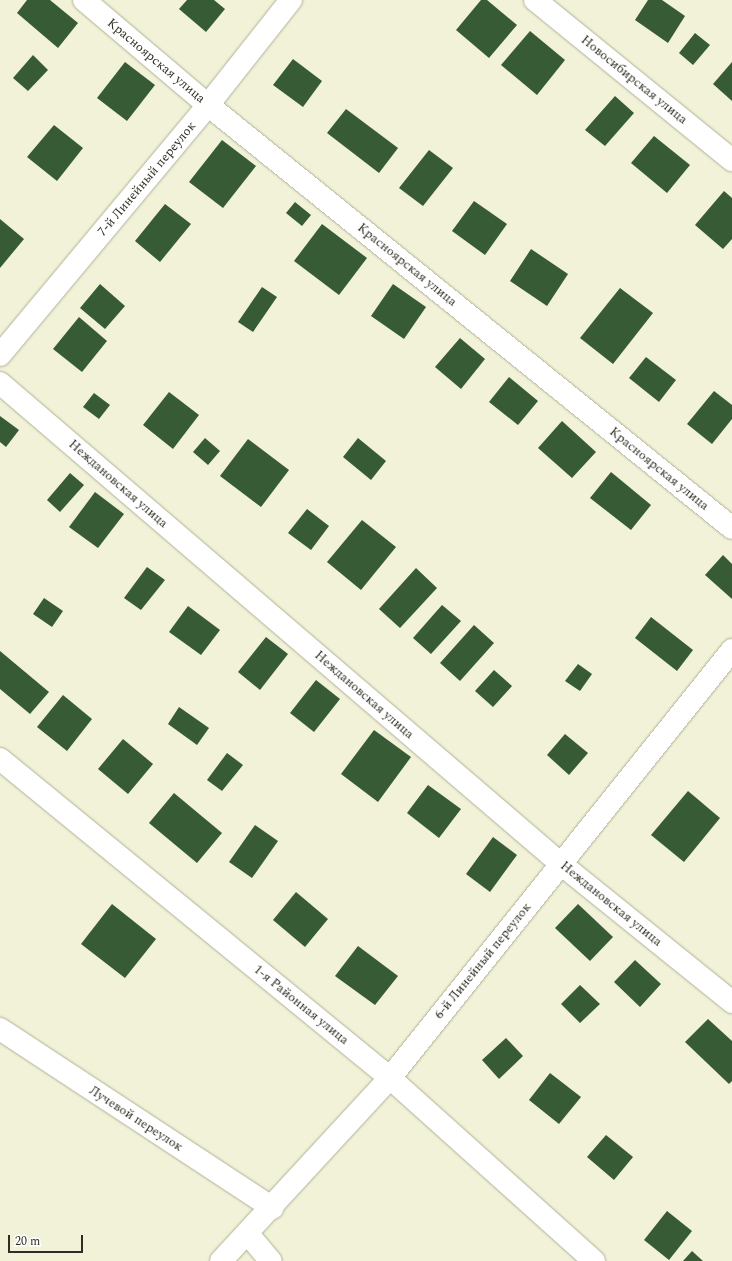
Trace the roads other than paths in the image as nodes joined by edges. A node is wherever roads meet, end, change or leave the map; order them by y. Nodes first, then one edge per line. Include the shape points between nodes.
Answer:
1 (84, 0) edge
2 (291, 0) edge
3 (535, 0) edge
4 (208, 105) junction
5 (732, 160) edge
6 (0, 355) edge
7 (0, 382) edge
8 (732, 528) edge
9 (732, 650) edge
10 (0, 759) edge
11 (561, 864) junction
12 (732, 1002) edge
13 (0, 1029) edge
14 (390, 1078) junction
15 (272, 1208) junction
16 (248, 1234) junction
17 (221, 1261) edge
18 (271, 1261) edge
19 (594, 1261) edge

1 - 4 street, Красноярская улица
2 - 4 street, 7-й Линейный переулок
3 - 5 street, Новосибирская улица
4 - 6 street, 7-й Линейный переулок
4 - 8 street, Красноярская улица
7 - 11 street, Неждановская улица
9 - 11 street, 6-й Линейный переулок
10 - 14 street, 1-я Районная улица
11 - 12 street, Неждановская улица
11 - 14 street, 6-й Линейный переулок
13 - 15 street, Лучевой переулок
14 - 15 street, 6-й Линейный переулок
14 - 19 street, 1-я Районная улица
15 - 16 street, 6-й Линейный переулок
16 - 17 street, 6-й Линейный переулок
16 - 18 street

